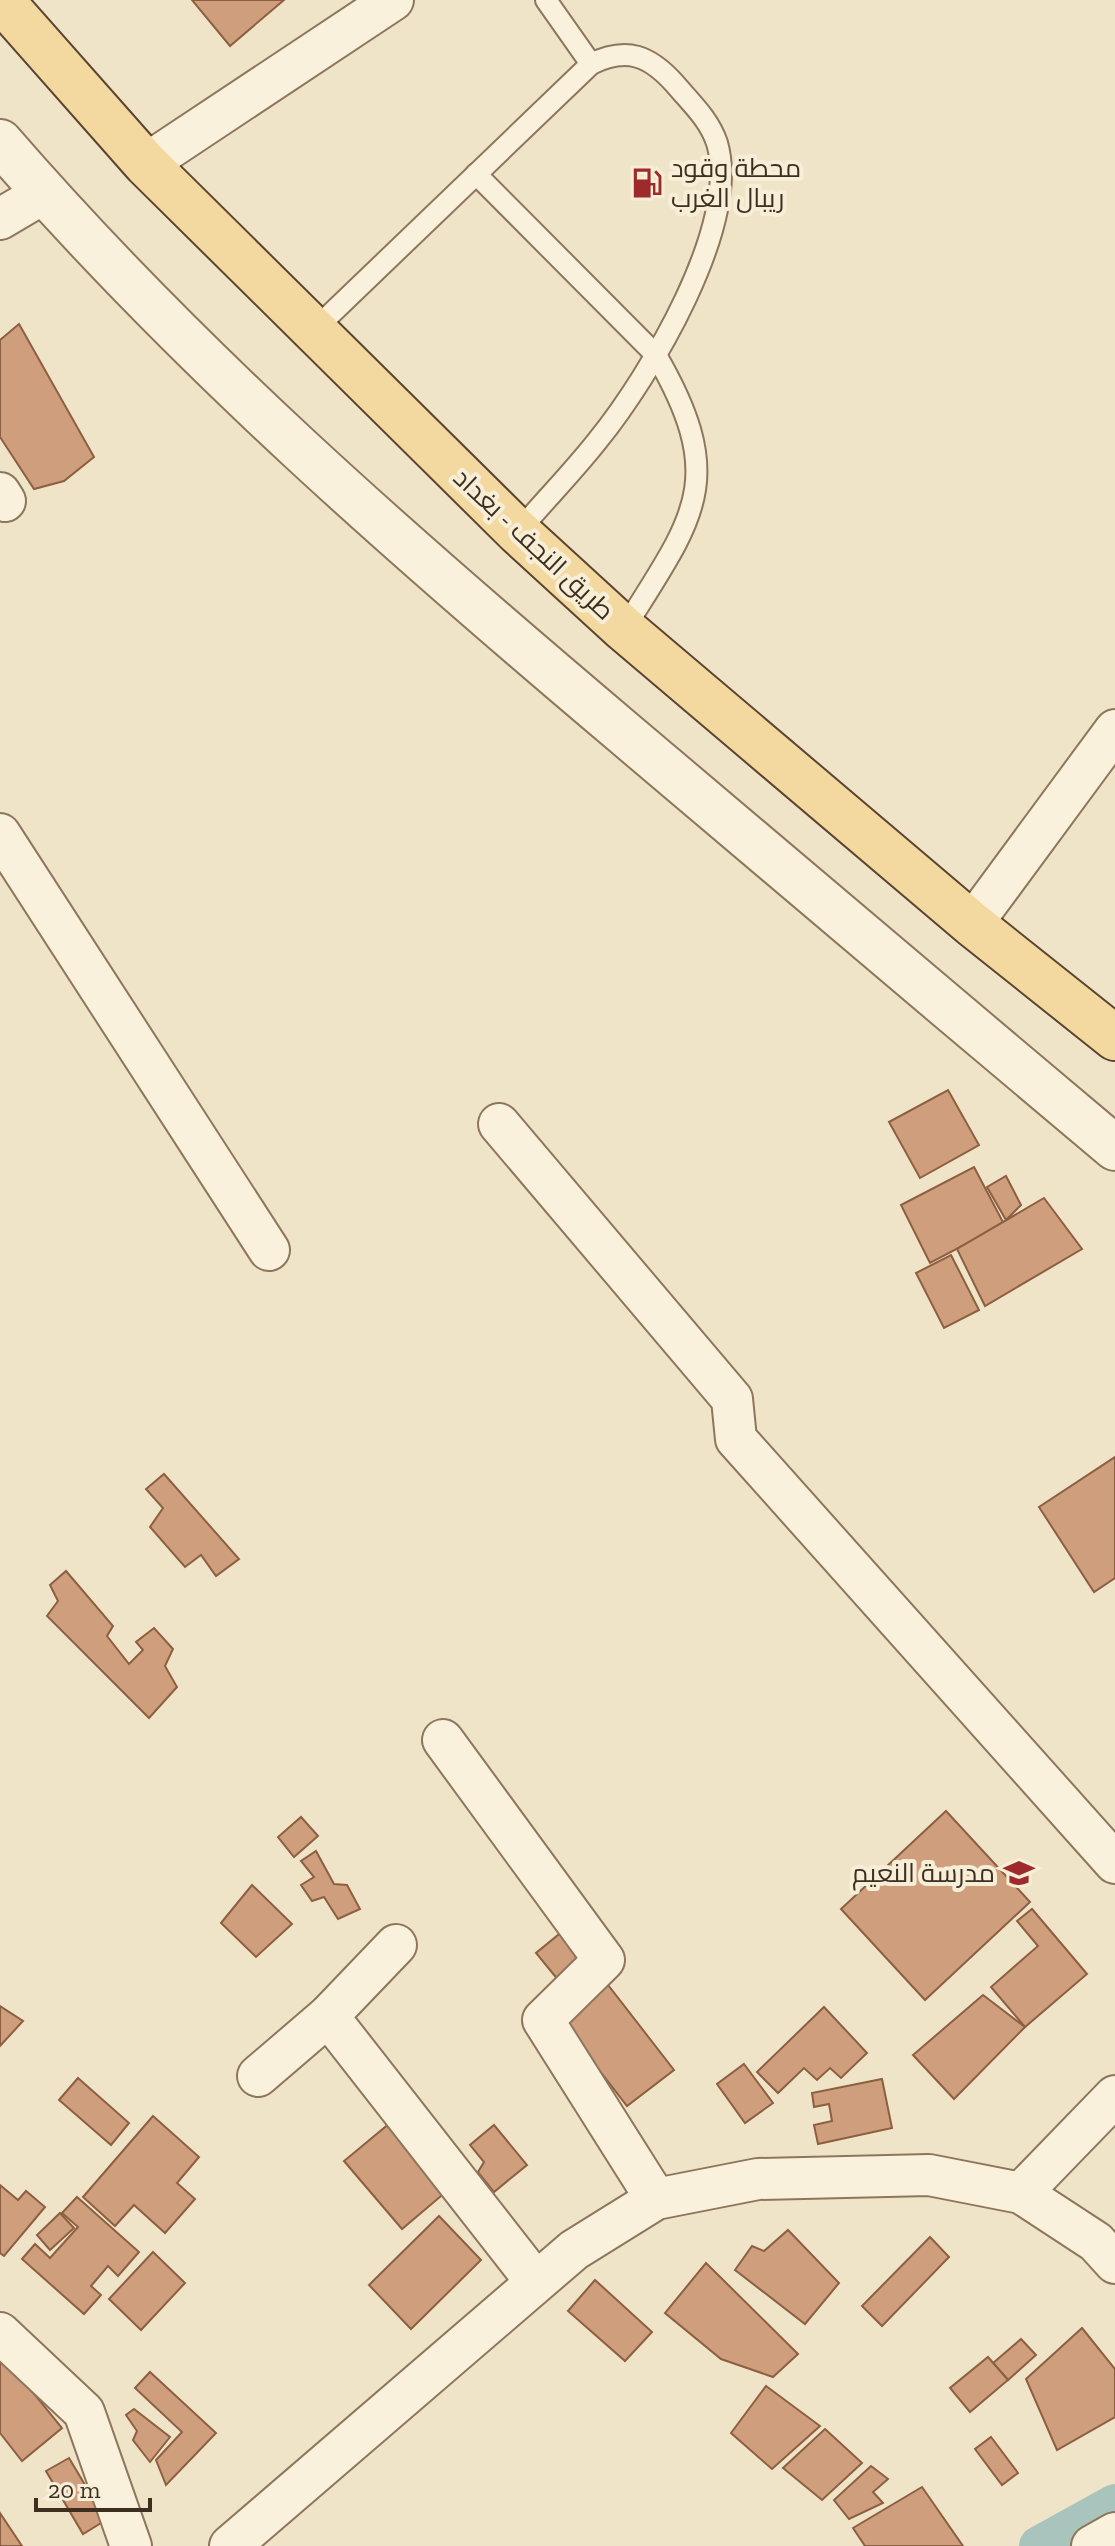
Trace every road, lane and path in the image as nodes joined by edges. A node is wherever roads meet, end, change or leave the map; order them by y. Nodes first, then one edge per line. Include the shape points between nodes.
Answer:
1 (1, 0) edge
2 (393, 0) edge
3 (546, 0) edge
4 (591, 64) junction
5 (0, 142) edge
6 (146, 164) junction
7 (476, 174) junction
8 (44, 193) junction
9 (0, 219) edge
10 (313, 331) junction
11 (656, 355) junction
12 (518, 532) junction
13 (624, 629) junction
14 (1115, 730) edge
15 (0, 834) edge
16 (972, 924) junction
17 (1115, 1038) edge
18 (499, 1124) dead end
19 (1115, 1148) edge
20 (269, 1250) dead end
21 (443, 1740) dead end
22 (1115, 1863) edge
23 (396, 1945) dead end
24 (328, 2016) junction
25 (258, 2076) dead end
26 (1115, 2096) edge
27 (1021, 2193) junction
28 (656, 2199) junction
29 (1115, 2263) edge
30 (536, 2282) junction
31 (0, 2333) edge
32 (1115, 2533) edge
33 (131, 2546) edge
34 (230, 2546) edge
35 (1092, 2546) edge

1 - 6 main road, طريق النجف - بغداد
2 - 6 street
3 - 4 lane
4 - 7 lane
4 - 11 lane via 625,53 643,56 708,122 717,144 721,192 716,217
5 - 8 street
6 - 10 main road, طريق النجف - بغداد
7 - 10 lane
7 - 11 lane
8 - 9 street
8 - 19 street via 219,373 402,544
10 - 12 main road, طريق النجف - بغداد
11 - 12 lane via 599,439
11 - 13 lane via 693,436 697,477 685,532
12 - 13 main road, طريق النجف - بغداد
13 - 16 main road, طريق النجف - بغداد
14 - 16 street
15 - 20 street
16 - 17 main road, طريق النجف - بغداد
18 - 22 street via 732,1399 736,1439
21 - 28 street via 604,1960 543,2020
23 - 24 street
24 - 25 street
24 - 30 street
26 - 27 street
27 - 28 street via 929,2175 758,2179
27 - 29 street via 1096,2242
28 - 30 street via 574,2250
30 - 34 street
31 - 33 street via 84,2412
32 - 35 street

